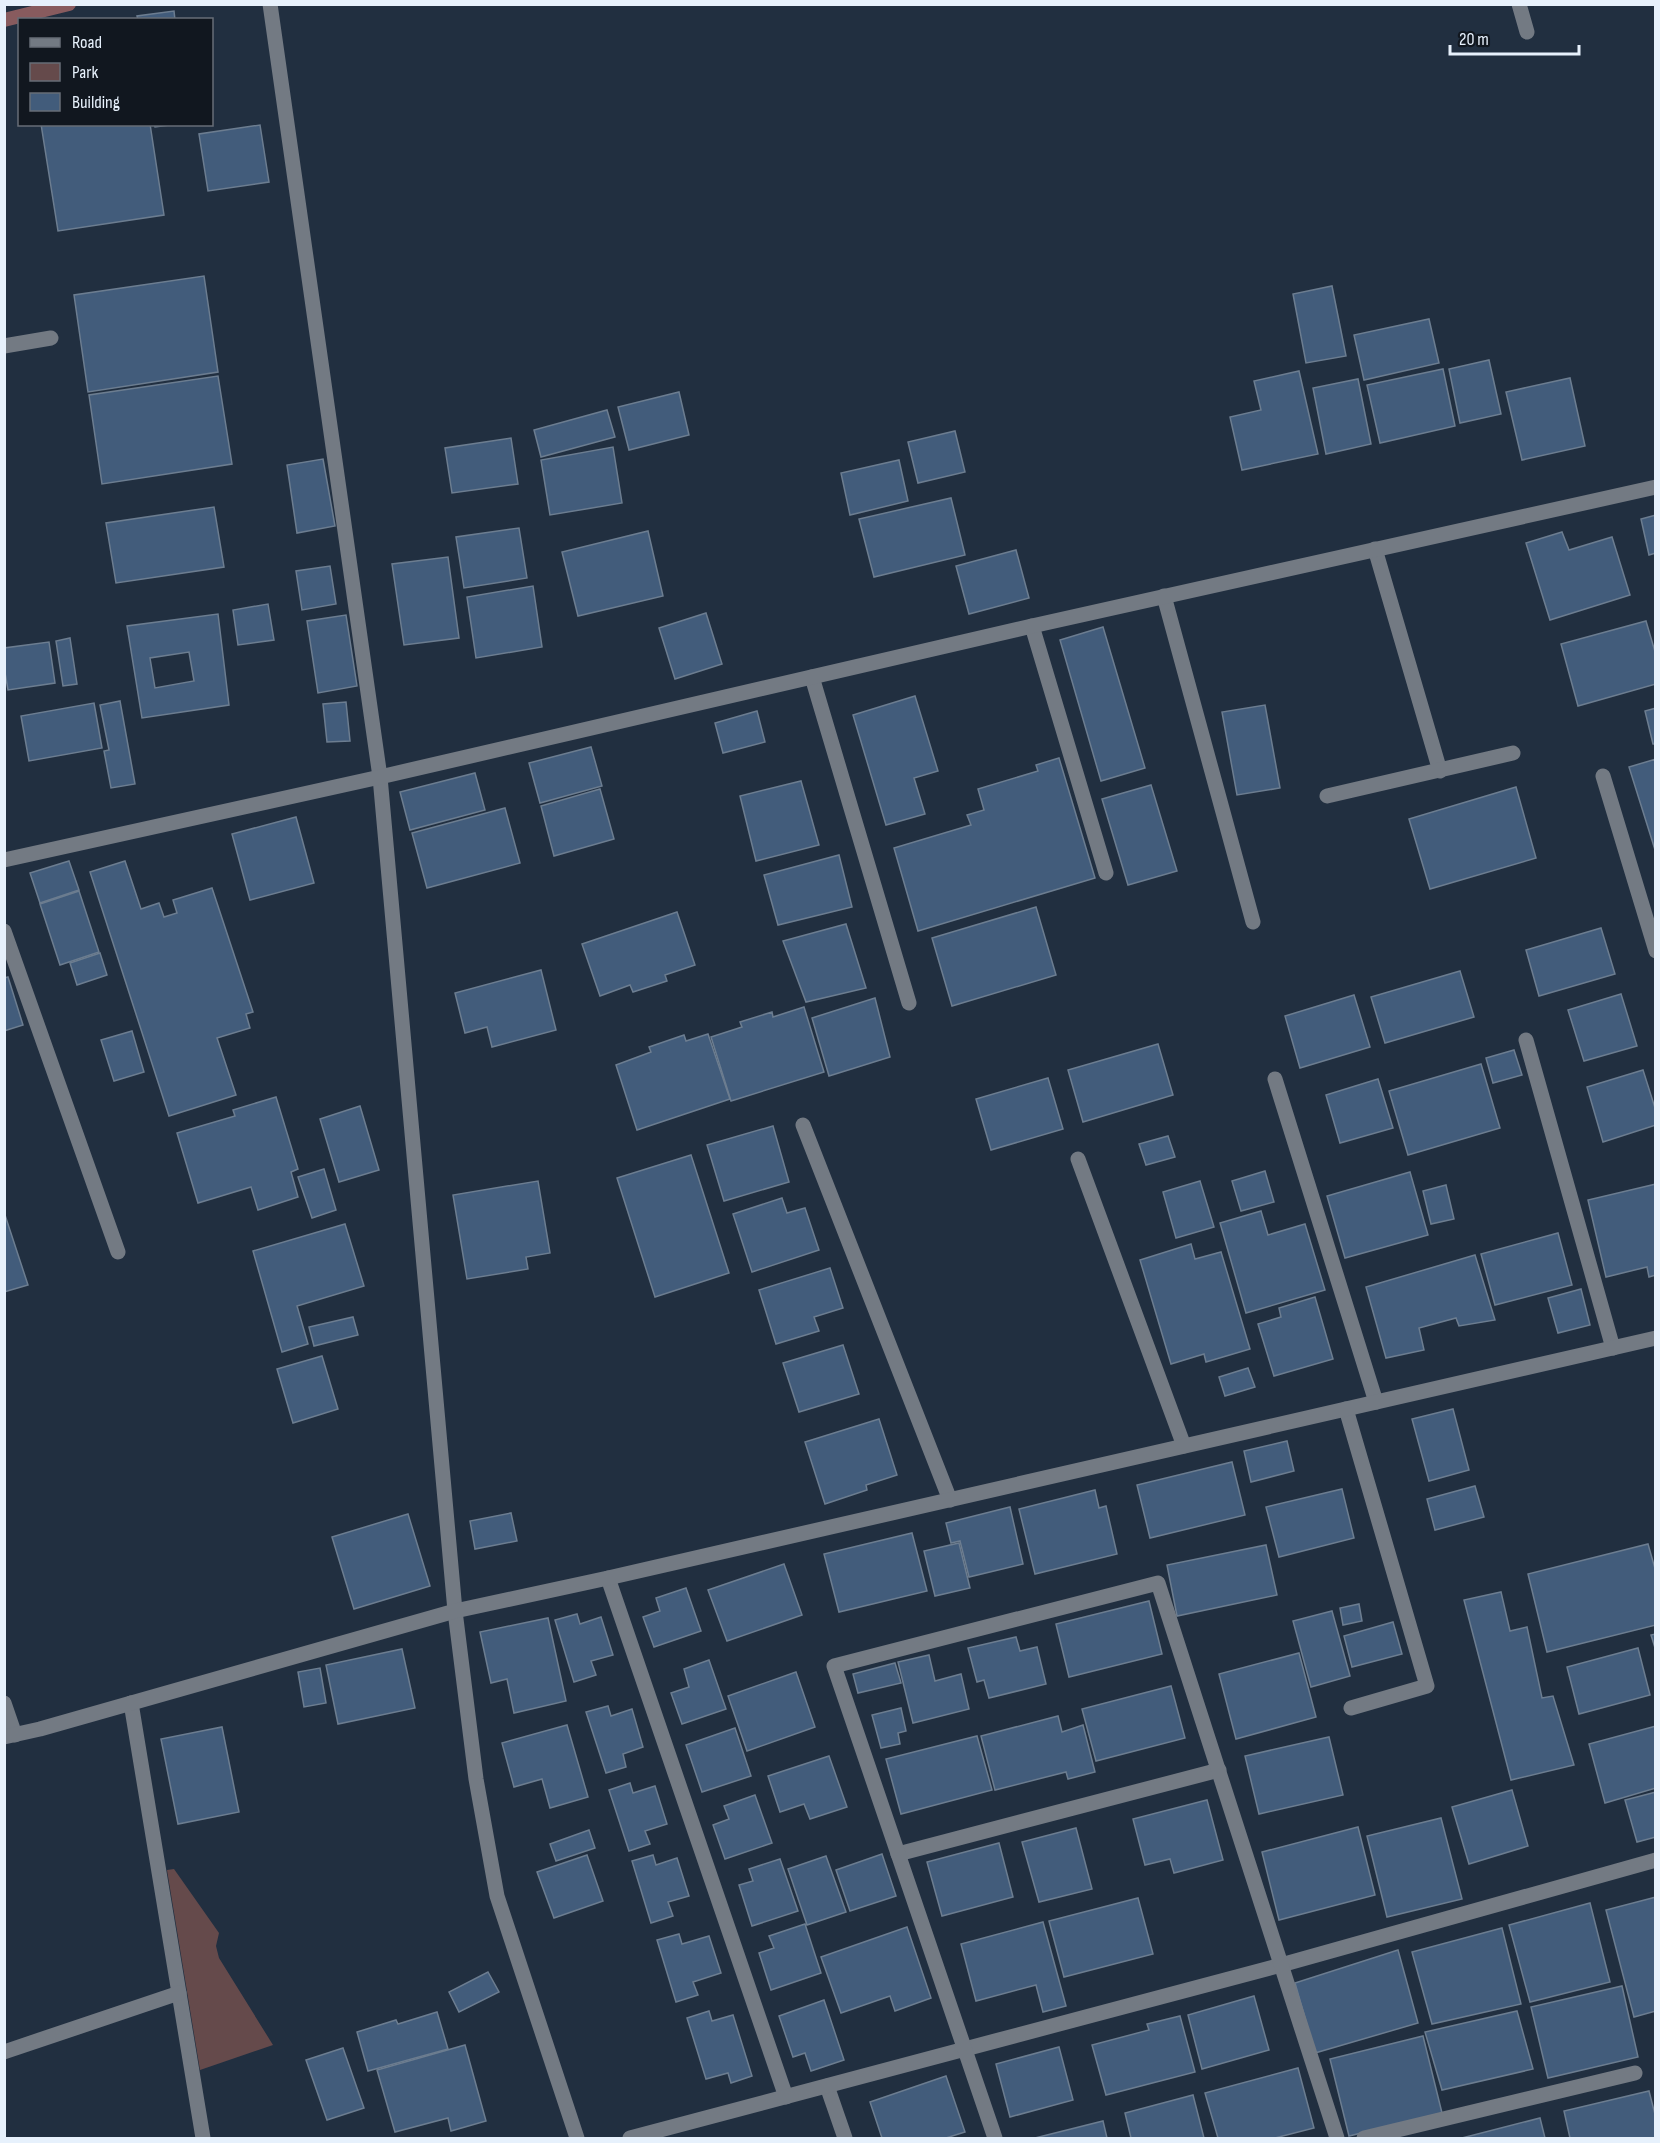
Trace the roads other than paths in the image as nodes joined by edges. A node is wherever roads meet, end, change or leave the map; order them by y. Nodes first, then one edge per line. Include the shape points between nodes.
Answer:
1 (270, 4) edge
2 (1519, 4) edge
3 (1527, 32) dead end
4 (51, 338) dead end
5 (4, 346) edge
6 (1656, 487) edge
7 (1375, 549) junction
8 (1164, 596) junction
9 (1032, 626) junction
10 (812, 677) junction
11 (1513, 753) dead end
12 (1440, 771) junction
13 (1603, 776) dead end
14 (380, 777) junction
15 (1326, 796) dead end
16 (4, 860) edge
17 (1106, 873) dead end
18 (1252, 922) dead end
19 (4, 931) edge
20 (1656, 951) edge
21 (909, 1003) dead end
22 (1526, 1040) dead end
23 (1275, 1079) dead end
24 (803, 1125) dead end
25 (1078, 1159) dead end
26 (118, 1252) dead end
27 (1656, 1338) edge
28 (1613, 1348) junction
29 (1376, 1402) junction
30 (1346, 1409) junction
31 (1184, 1446) junction
32 (950, 1500) junction
33 (608, 1578) junction
34 (455, 1611) junction
35 (4, 1703) edge
36 (132, 1703) junction
37 (1351, 1708) dead end
38 (10, 1736) edge
39 (1219, 1770) junction
40 (898, 1854) junction
41 (1656, 1860) edge
42 (1281, 1965) junction
43 (179, 1993) junction
44 (965, 2049) junction
45 (4, 2052) edge
46 (1635, 2073) dead end
47 (827, 2086) junction
48 (786, 2097) junction
49 (203, 2139) edge
50 (577, 2139) edge
51 (630, 2139) edge
52 (845, 2139) edge
53 (995, 2139) edge
54 (1337, 2139) edge
55 (1364, 2139) edge

1 - 14 street
2 - 3 street
4 - 5 street
6 - 7 street
7 - 8 street
7 - 12 street
8 - 9 street
8 - 18 street
9 - 10 street
9 - 17 street
10 - 14 street
10 - 21 street
11 - 12 street
12 - 15 street
13 - 20 street
14 - 16 street
14 - 34 street
19 - 26 street
22 - 28 street
23 - 29 street
24 - 32 street
25 - 31 street
27 - 28 street
28 - 29 street
29 - 30 street
30 - 31 street
30 - 37 street via 1427,1686
31 - 32 street
32 - 33 street
33 - 34 street
33 - 48 street
34 - 36 street
34 - 50 street via 476,1779 497,1896
35 - 38 street
36 - 38 street
36 - 43 street
39 - 40 street
39 - 40 street via 1158,1583 834,1666
39 - 42 street
40 - 44 street
41 - 42 street
42 - 44 street
42 - 54 street
43 - 45 street
43 - 49 street
44 - 47 street
44 - 53 street
46 - 55 street
47 - 48 street
47 - 52 street
48 - 51 street

